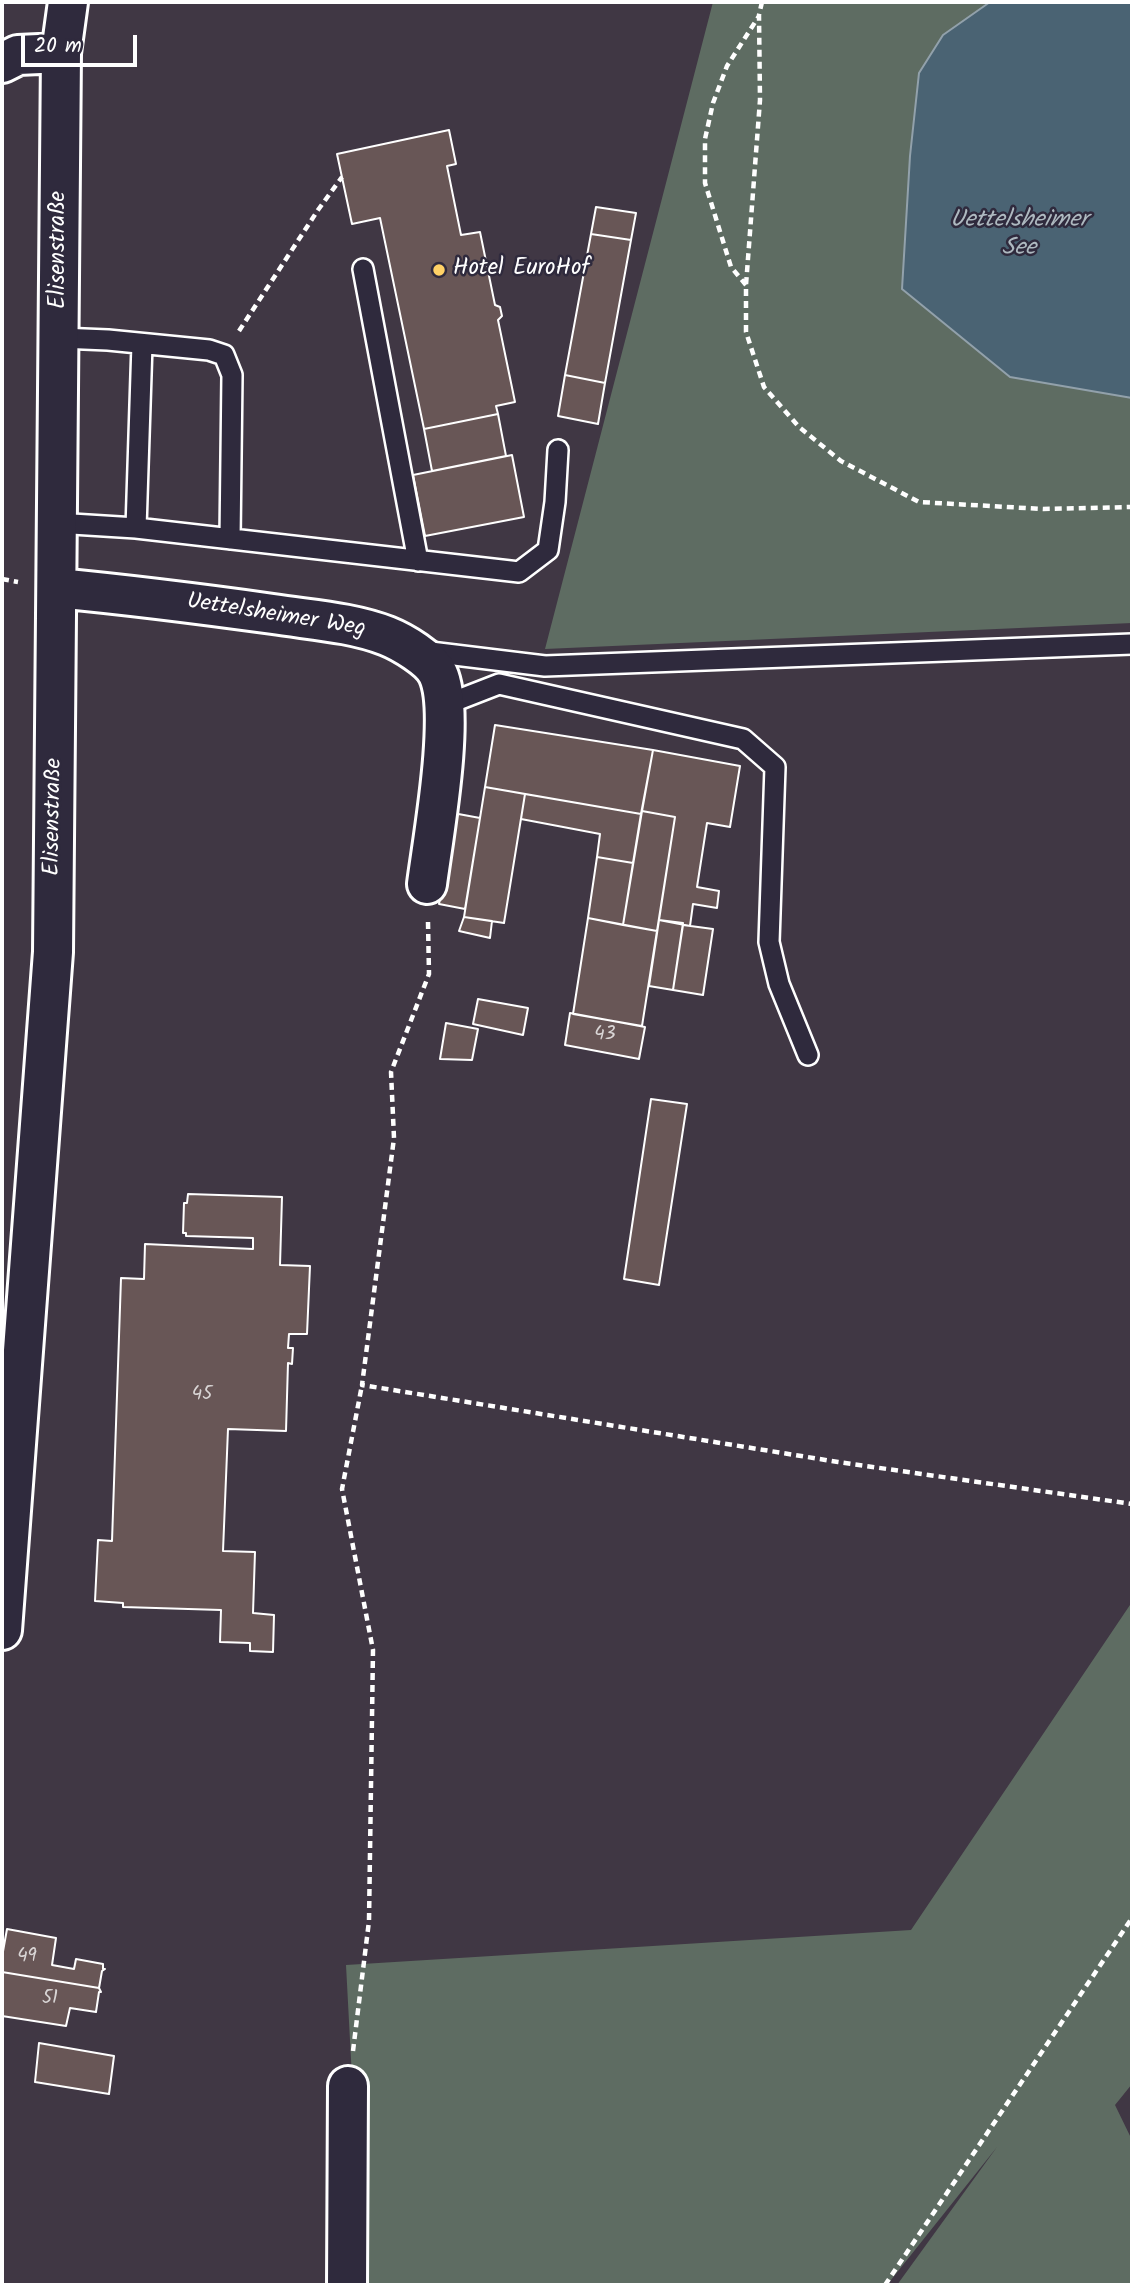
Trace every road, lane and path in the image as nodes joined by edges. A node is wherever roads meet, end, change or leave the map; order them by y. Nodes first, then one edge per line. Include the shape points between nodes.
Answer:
1 (68, 2) edge
2 (762, 2) edge
3 (760, 15) junction
4 (61, 53) junction
5 (2, 63) edge
6 (342, 177) dead end
7 (363, 269) dead end
8 (746, 285) junction
9 (60, 338) junction
10 (142, 344) junction
11 (224, 355) junction
12 (558, 450) dead end
13 (1132, 508) edge
14 (56, 523) junction
15 (136, 528) junction
16 (230, 539) junction
17 (418, 561) junction
18 (57, 588) junction
19 (1132, 644) edge
20 (414, 650) junction
21 (445, 705) junction
22 (427, 884) joint
23 (808, 1055) dead end
24 (362, 1385) junction
25 (1132, 1504) edge
26 (2, 1630) edge
27 (1132, 1919) edge
28 (348, 2086) joint
29 (347, 2285) edge
30 (885, 2285) edge

1 - 4 street, Elisenstraße
2 - 3 path
3 - 8 path via 760,100
3 - 8 path via 727,66 705,138 705,183 731,267
4 - 5 street via 18,55
4 - 9 street, Elisenstraße
6 - 11 path
7 - 17 lane
8 - 13 path via 746,332 764,387 799,427 841,461 919,502 1043,509
9 - 10 lane
9 - 14 street, Elisenstraße
10 - 11 lane
10 - 15 lane
11 - 16 lane via 232,375
12 - 17 lane via 548,550 519,572
14 - 15 lane
14 - 18 street, Elisenstraße
15 - 16 lane
16 - 17 lane
18 - 20 street, Uettelsheimer Weg via 350,625
18 - 26 street, Elisenstraße via 54,952
19 - 20 lane via 545,666
20 - 21 street, Uettelsheimer Weg via 437,672
21 - 22 street, Uettelsheimer Weg
21 - 23 lane via 499,684 743,739 775,767 769,942 779,984
22 - 24 path via 429,974 391,1072 394,1138
24 - 25 path
24 - 28 path via 342,1489 373,1650 369,1921
27 - 30 path
28 - 29 street

